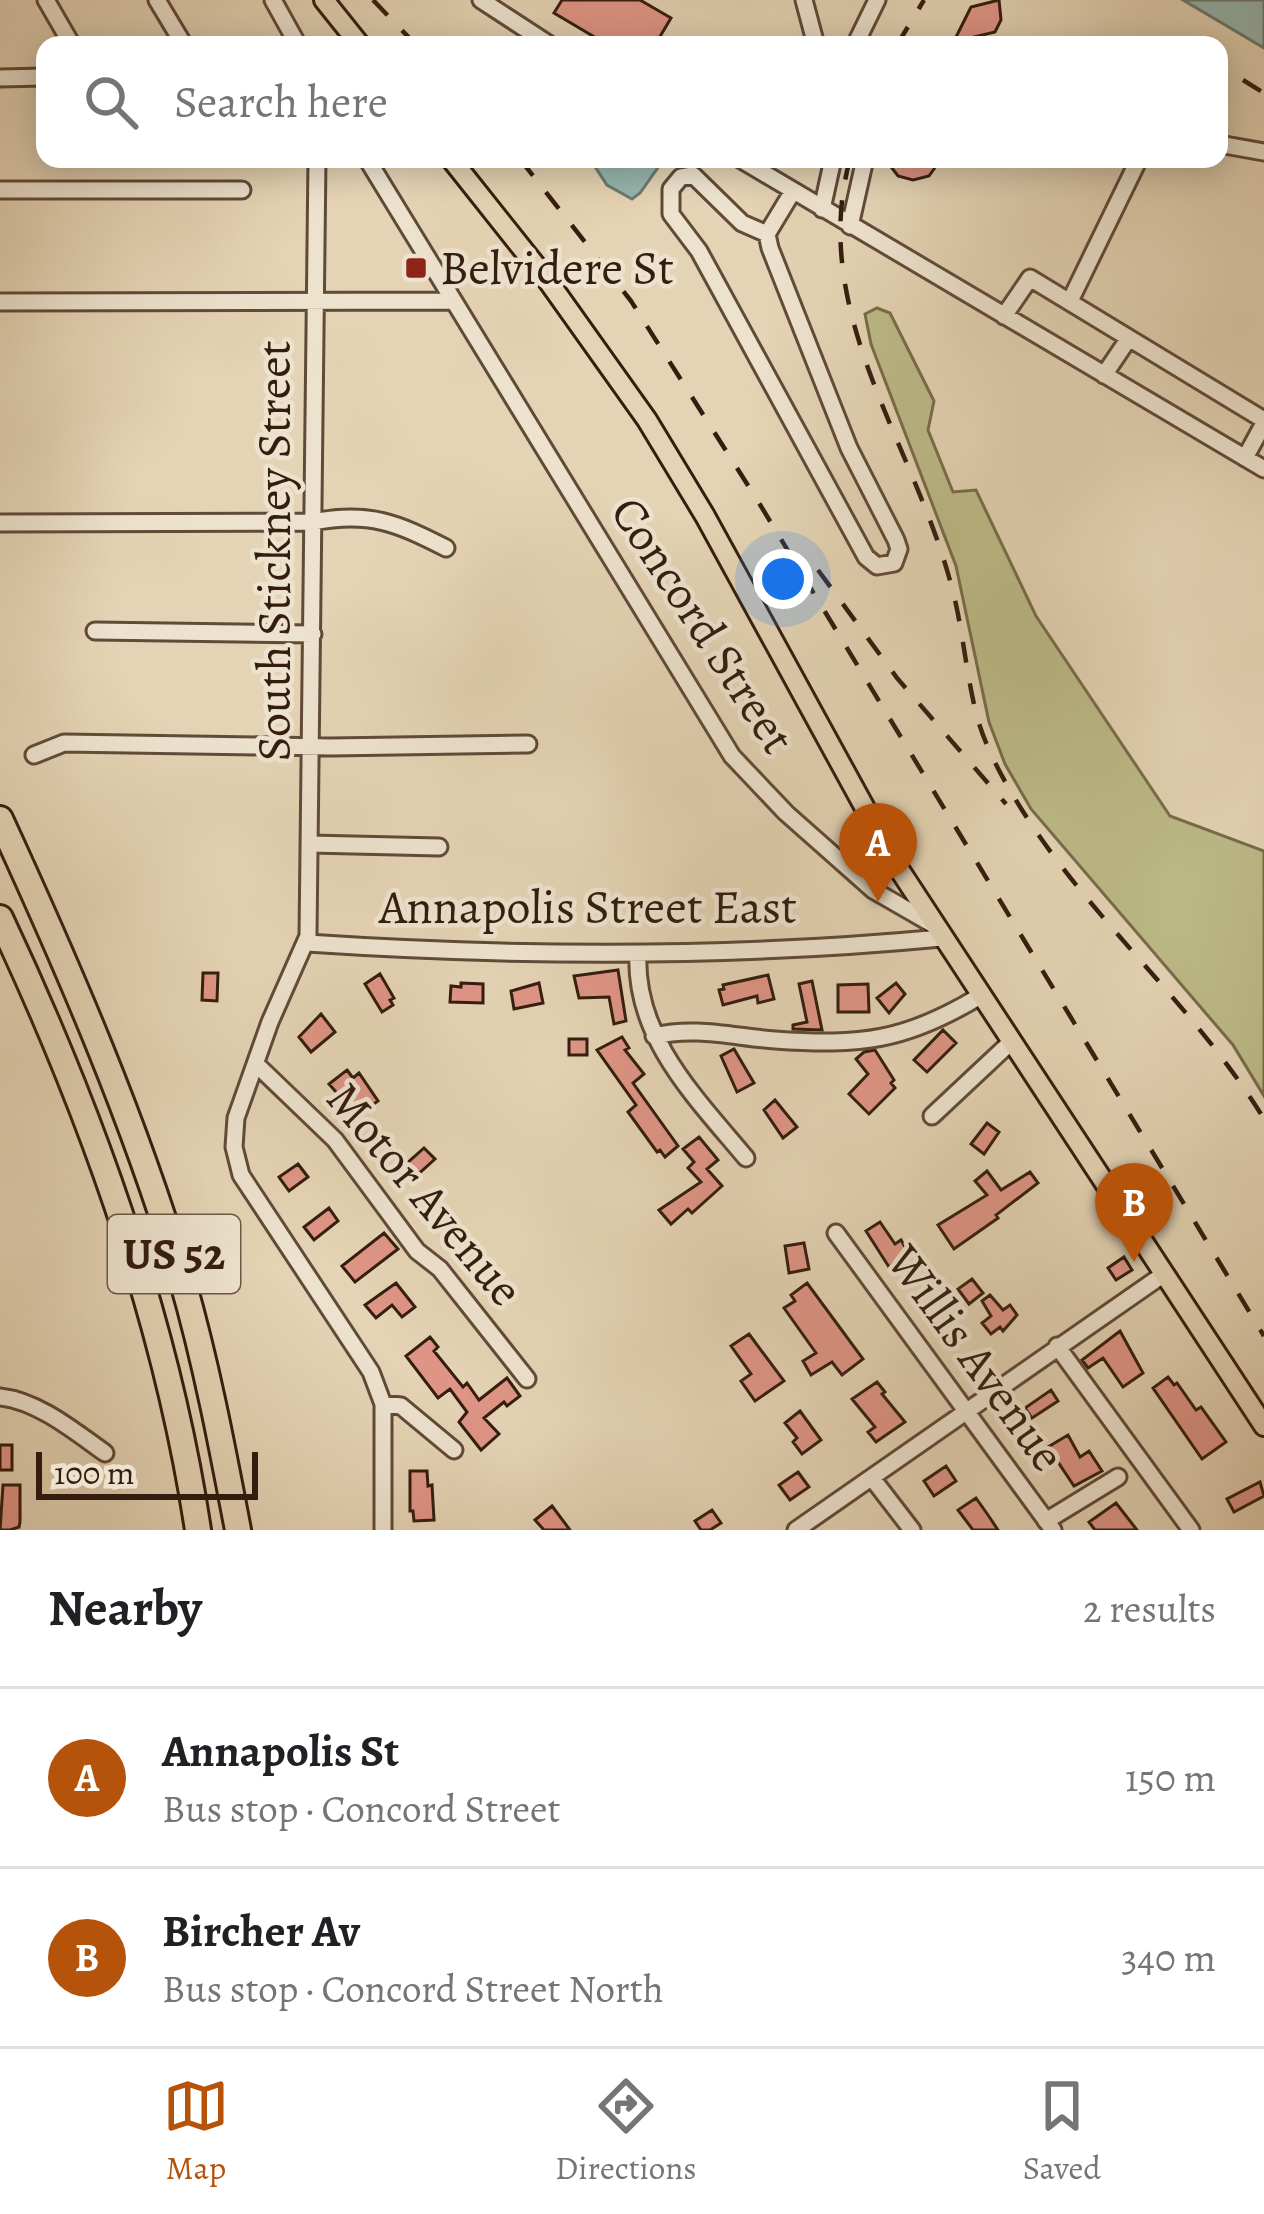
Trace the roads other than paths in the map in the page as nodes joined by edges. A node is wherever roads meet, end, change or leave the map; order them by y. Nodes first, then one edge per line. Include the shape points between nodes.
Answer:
1 (46, 0) edge
2 (157, 0) edge
3 (273, 0) edge
4 (324, 0) edge
5 (481, 0) edge
6 (804, 0) edge
7 (877, 0) edge
8 (67, 36) edge
9 (179, 36) edge
10 (293, 36) edge
11 (353, 36) edge
12 (536, 36) edge
13 (814, 36) edge
14 (859, 36) edge
15 (0, 77) edge
16 (36, 77) edge
17 (1228, 146) edge
18 (1264, 152) edge
19 (317, 168) edge
20 (372, 168) edge
21 (458, 168) edge
22 (755, 168) edge
23 (831, 168) edge
24 (863, 168) edge
25 (1135, 168) edge
26 (0, 190) edge
27 (242, 190) dead end
28 (793, 190) junction
29 (822, 209) junction
30 (850, 226) junction
31 (767, 234) junction
32 (453, 301) junction
33 (1070, 301) junction
34 (0, 302) edge
35 (317, 302) junction
36 (1004, 316) junction
37 (1129, 338) junction
38 (1104, 375) junction
39 (1264, 421) edge
40 (1245, 458) junction
41 (1264, 470) edge
42 (0, 523) edge
43 (313, 523) junction
44 (446, 548) dead end
45 (95, 631) dead end
46 (314, 634) junction
47 (528, 744) dead end
48 (313, 746) junction
49 (34, 755) dead end
50 (0, 819) edge
51 (310, 844) junction
52 (439, 847) dead end
53 (0, 918) edge
54 (937, 931) junction
55 (307, 944) junction
56 (638, 954) junction
57 (980, 996) junction
58 (654, 1036) junction
59 (1011, 1042) junction
60 (257, 1065) junction
61 (932, 1116) dead end
62 (746, 1158) dead end
63 (836, 1233) dead end
64 (1164, 1274) junction
65 (1057, 1346) junction
66 (527, 1379) dead end
67 (0, 1397) edge
68 (383, 1404) junction
69 (965, 1409) junction
70 (1264, 1426) edge
71 (454, 1450) dead end
72 (105, 1453) dead end
73 (1118, 1477) dead end
74 (872, 1478) junction
75 (1050, 1526) edge
76 (198, 1530) edge
77 (238, 1530) edge
78 (383, 1530) edge
79 (796, 1530) edge
80 (912, 1530) edge
81 (1192, 1530) edge

1 - 8 street
2 - 9 street
3 - 10 street
4 - 11 main road
5 - 12 street
6 - 13 street
7 - 14 street
15 - 16 street
17 - 18 street
19 - 35 street, South Stickney Street
20 - 32 street, Concord Street
21 - 54 main road, Concord Street via 647,420
22 - 28 street
23 - 29 street
24 - 30 street
25 - 33 street
26 - 27 street
28 - 29 street
28 - 31 street
29 - 30 street
30 - 36 street
31 - 31 street via 849,448 896,540 894,563 877,566 866,556 710,270 671,214 671,189 693,175 742,223
32 - 35 street
32 - 54 street, Concord Street via 732,756 873,890
33 - 36 street via 1030,278
33 - 37 street
34 - 35 street
35 - 43 street, South Stickney Street
36 - 38 street
37 - 38 street
37 - 39 street
38 - 40 street
39 - 40 street
40 - 41 street
42 - 43 street
43 - 44 street via 372,517
43 - 46 street, South Stickney Street
45 - 46 street
46 - 48 street, South Stickney Street
47 - 48 street
48 - 49 street via 64,743
48 - 51 street, South Stickney Street
50 - 77 highway, US 52 via 147,1172 183,1282
51 - 52 street
51 - 55 street, South Stickney Street
53 - 76 highway, US 52 via 124,1227 179,1423
54 - 56 street, Annapolis Street East
54 - 57 main road
55 - 56 street, Annapolis Street East
55 - 60 street
56 - 58 street
57 - 58 street via 920,1030 853,1044 697,1031
57 - 59 main road
58 - 62 street
59 - 61 street
59 - 64 main road
60 - 66 street, Motor Avenue via 335,1140
60 - 68 street via 236,1118 241,1175
63 - 69 street, Willis Avenue
64 - 65 street
64 - 70 main road
65 - 69 street
65 - 81 street
67 - 72 street via 64,1424
68 - 71 street via 401,1406
68 - 78 street
69 - 74 street
69 - 75 street, Willis Avenue
73 - 75 street
74 - 79 street
74 - 80 street

